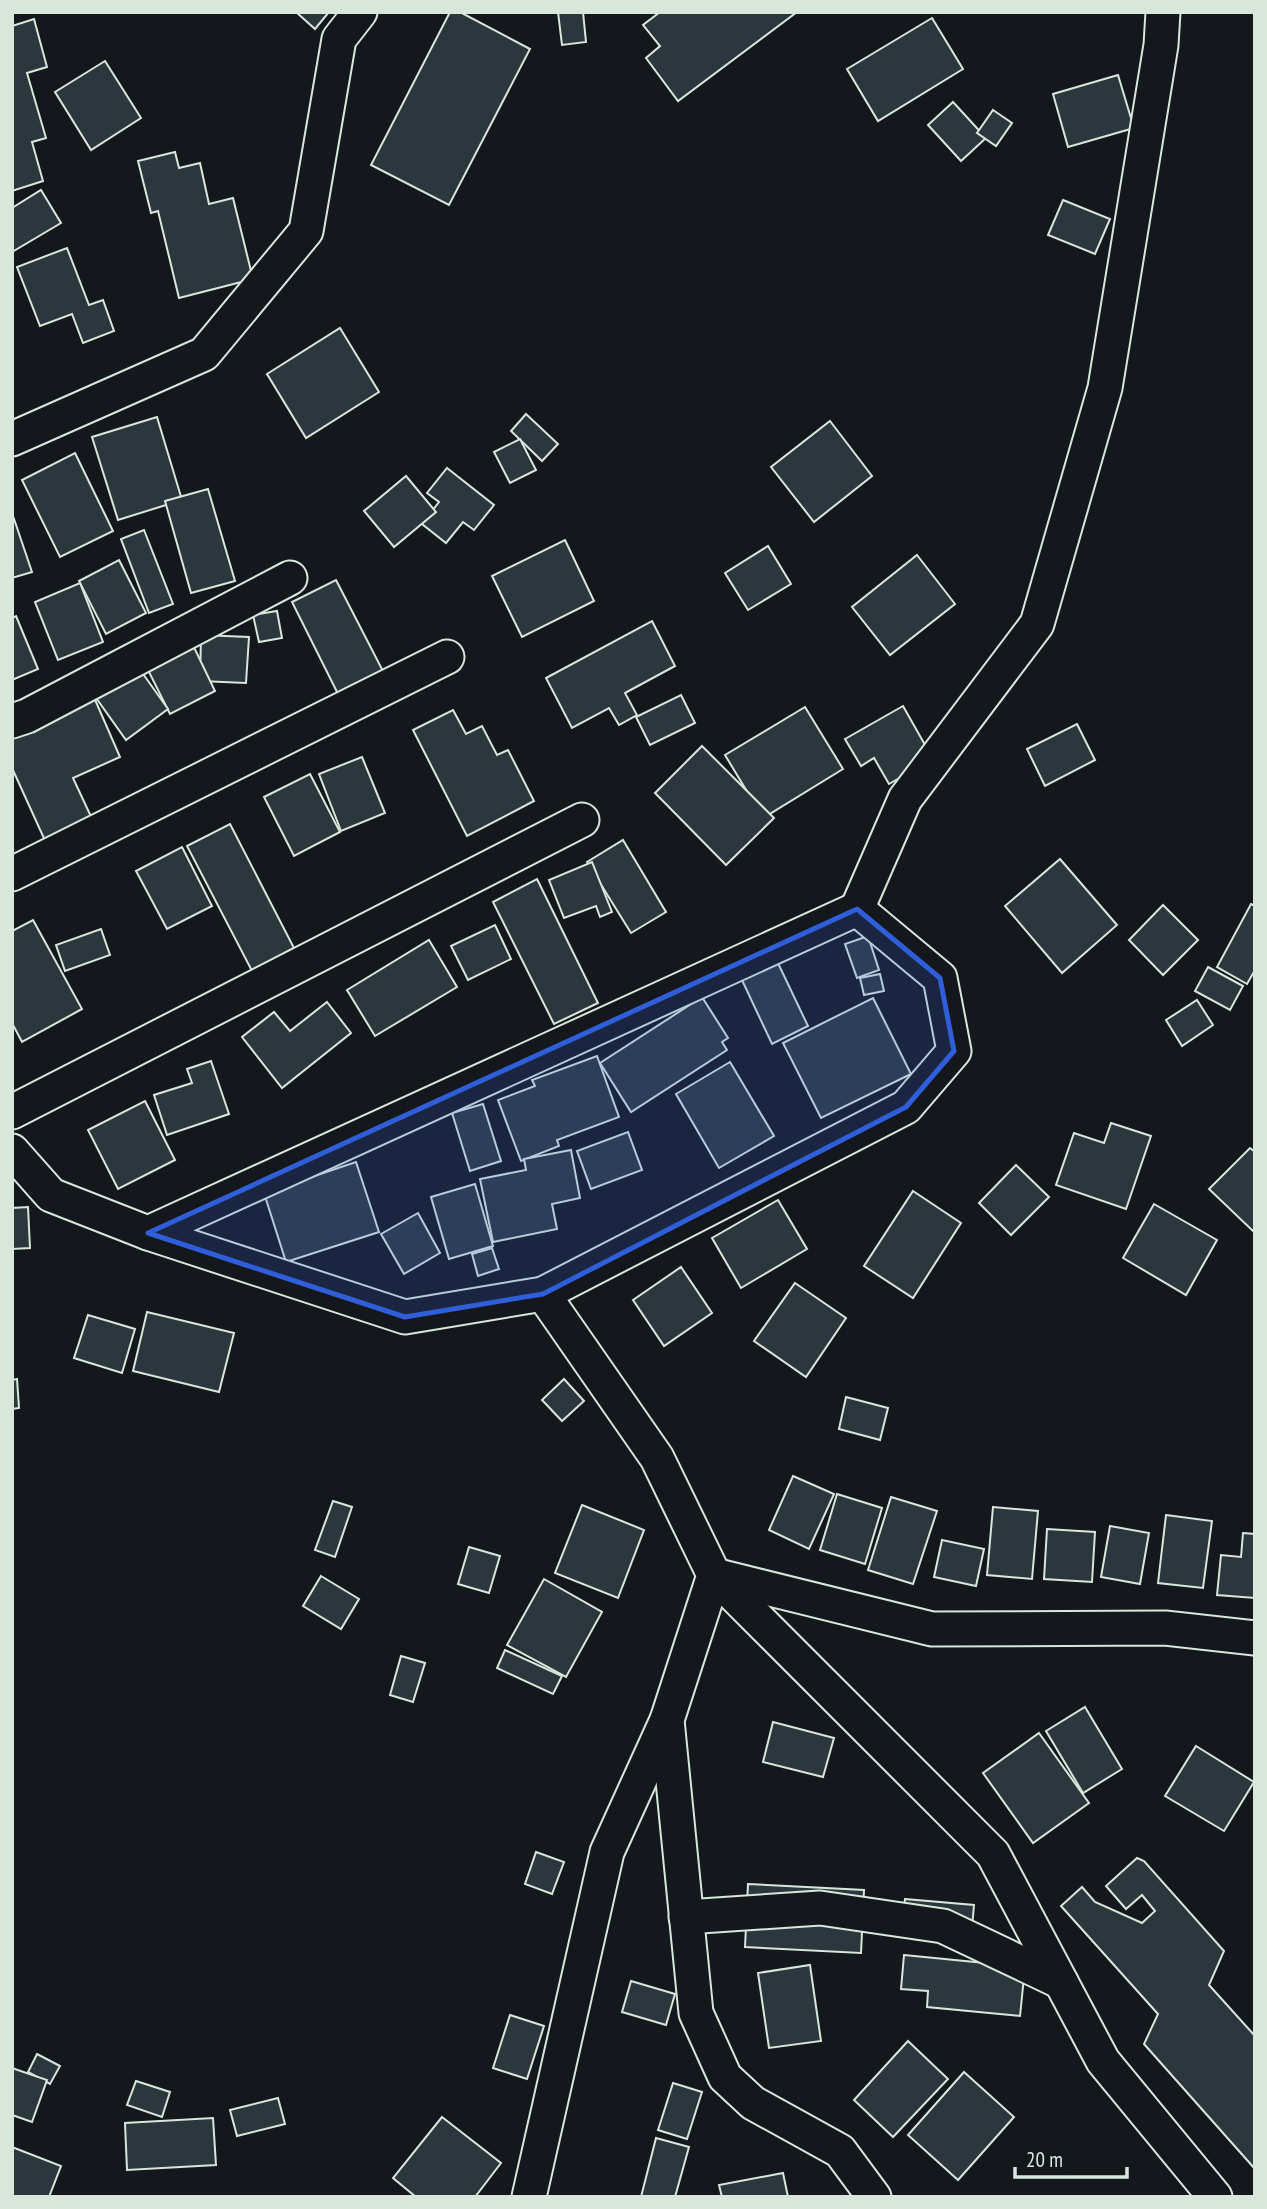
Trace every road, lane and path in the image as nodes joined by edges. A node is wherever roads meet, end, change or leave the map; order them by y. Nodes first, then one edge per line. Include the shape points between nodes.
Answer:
1 (360, 12) edge
2 (1163, 12) edge
3 (12, 439) edge
4 (290, 578) dead end
5 (447, 657) dead end
6 (12, 721) edge
7 (582, 820) dead end
8 (12, 874) edge
9 (857, 909) junction
10 (12, 1112) edge
11 (12, 1151) edge
12 (148, 1233) junction
13 (543, 1294) junction
14 (714, 1575) junction
15 (1255, 1638) edge
16 (667, 1720) junction
17 (686, 1917) junction
18 (1061, 1982) junction
19 (529, 2197) edge
20 (874, 2197) edge
21 (1215, 2197) edge

1 - 3 street via 339,39 306,231 204,354
2 - 9 street via 1105,388 1037,624 905,799
4 - 6 street
5 - 8 street
7 - 10 street
9 - 12 street
9 - 13 street via 940,978 954,1051 906,1107
11 - 12 street via 51,1195
12 - 13 street via 405,1317
13 - 14 street via 657,1458
14 - 15 street via 932,1629 1165,1628
14 - 16 street
14 - 18 street via 993,1854
16 - 17 street
16 - 19 street via 607,1852
17 - 18 street via 820,1908 943,1926
17 - 20 street via 696,2013 725,2077 753,2103 841,2151
18 - 21 street via 1103,2061

